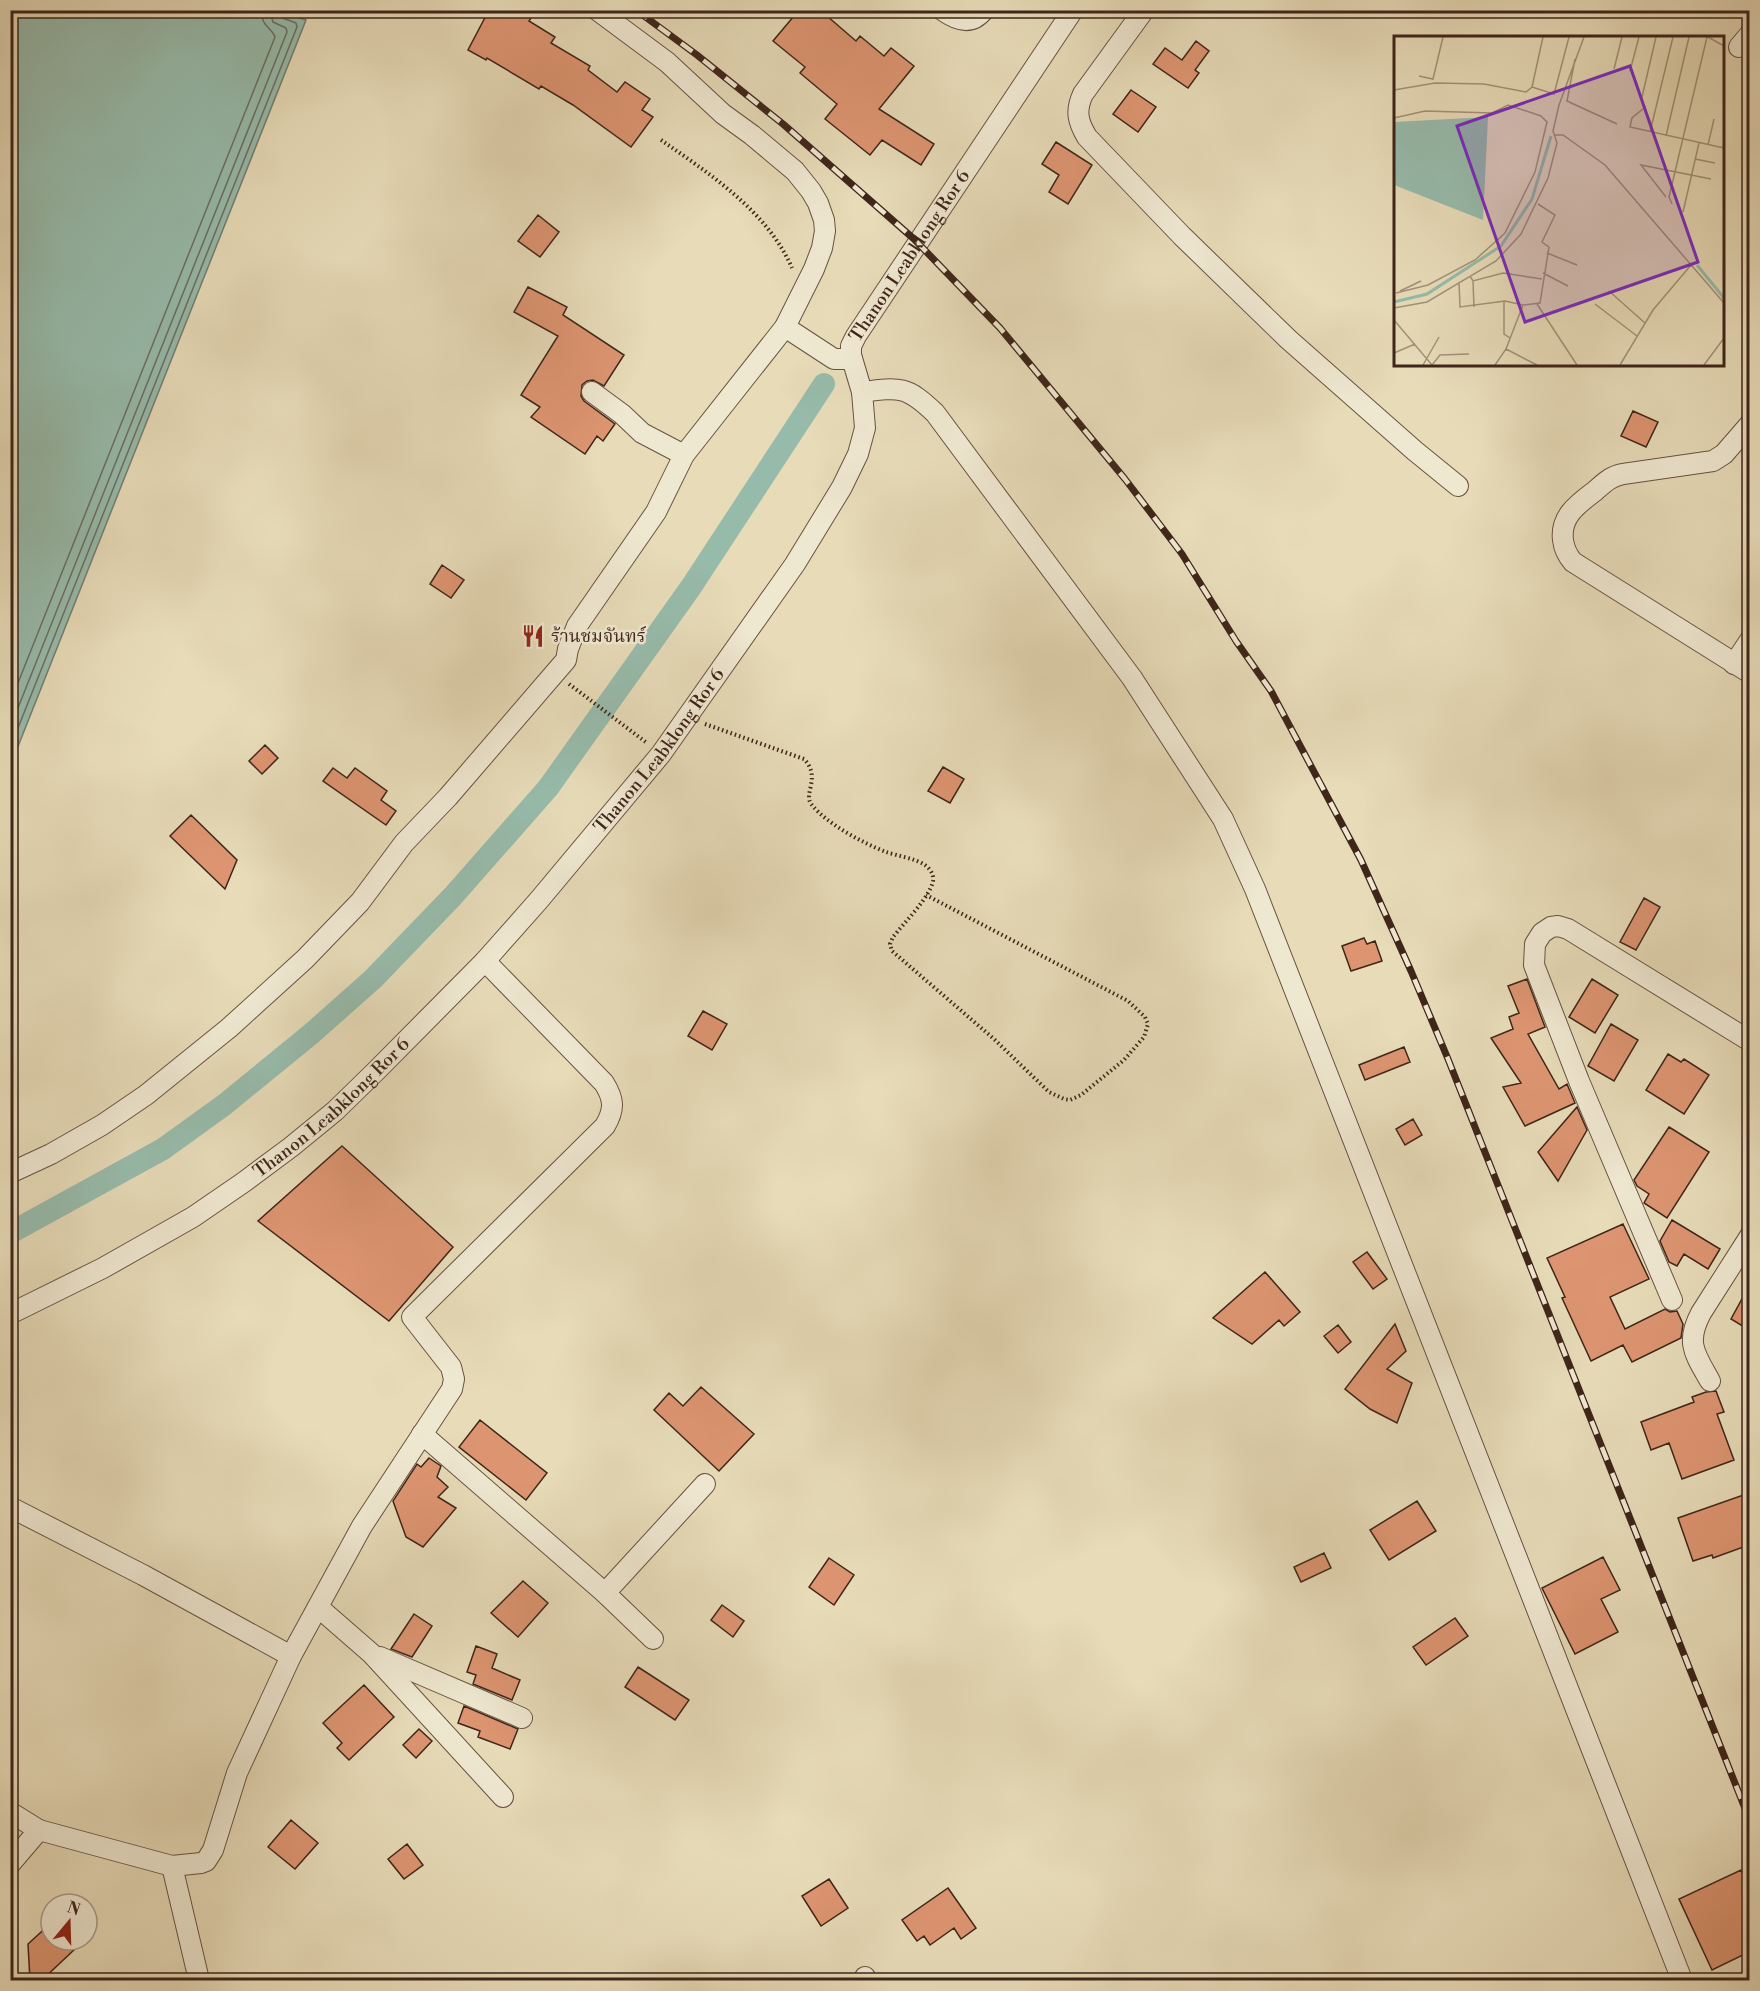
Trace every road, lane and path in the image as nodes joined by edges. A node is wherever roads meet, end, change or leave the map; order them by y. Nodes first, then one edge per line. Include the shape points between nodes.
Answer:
1 (597, 10) edge
2 (942, 10) edge
3 (984, 10) edge
4 (1073, 10) edge
5 (1144, 10) edge
6 (662, 140) dead end
7 (801, 295) junction
8 (785, 327) junction
9 (852, 359) junction
10 (592, 392) dead end
11 (862, 392) junction
12 (1749, 424) edge
13 (684, 455) junction
14 (1458, 486) dead end
15 (1749, 640) edge
16 (1742, 668) edge
17 (588, 699) dead end
18 (689, 715) junction
19 (661, 754) junction
20 (926, 895) junction
21 (485, 961) junction
22 (1749, 1041) edge
23 (10, 1173) edge
24 (1749, 1236) edge
25 (1672, 1300) dead end
26 (10, 1314) edge
27 (1710, 1381) dead end
28 (422, 1434) junction
29 (705, 1484) dead end
30 (10, 1507) edge
31 (605, 1593) junction
32 (318, 1607) junction
33 (653, 1638) dead end
34 (372, 1654) junction
35 (291, 1656) junction
36 (522, 1718) dead end
37 (503, 1797) dead end
38 (10, 1812) edge
39 (39, 1830) junction
40 (10, 1864) edge
41 (172, 1866) junction
42 (199, 1980) edge
43 (1682, 1980) edge

1 - 7 street via 667,62 723,114 789,165 811,191 824,220 825,237
2 - 3 street via 965,21 973,20
4 - 9 street, Thanon Leabklong Ror 6 via 862,327 851,346
5 - 14 street via 1083,94 1078,104 1080,126 1182,236 1288,339
6 - 7 path via 764,223 784,250
7 - 8 street
8 - 9 street via 834,359
8 - 13 street
9 - 11 street, Thanon Leabklong Ror 6
10 - 13 street via 642,433
11 - 18 street, Thanon Leabklong Ror 6 via 865,428 854,464 795,564
11 - 43 street via 905,390 935,413 1132,678 1223,819 1255,889
12 - 16 street via 1724,454 1713,461 1611,478 1569,513 1563,535 1565,551 1573,561
13 - 23 street via 656,513 577,626 566,660 404,843 360,902 229,1028 146,1095 102,1125
15 - 16 street
17 - 19 path
18 - 19 street, Thanon Leabklong Ror 6
18 - 20 path via 713,728 804,759 813,774 811,804 868,844 925,865 933,876
19 - 21 street, Thanon Leabklong Ror 6
20 - 20 path via 893,937 892,951 1049,1092 1064,1100 1077,1098 1114,1069 1144,1037 1148,1023 1128,1001
21 - 26 street, Thanon Leabklong Ror 6 via 335,1111 244,1182 142,1246
21 - 28 street via 604,1083 613,1103 612,1114 605,1126 412,1317 447,1360 453,1374 452,1389
22 - 25 street via 1568,929 1551,927 1536,942 1534,965 1555,1022
24 - 27 street via 1693,1331 1693,1350
28 - 31 street
28 - 32 street via 362,1526
29 - 31 street
30 - 35 street
31 - 33 street
32 - 34 street
32 - 35 street
34 - 36 street
34 - 37 street
35 - 41 street via 237,1773 213,1850 201,1863
38 - 39 street
39 - 40 street
39 - 41 street
41 - 42 street

